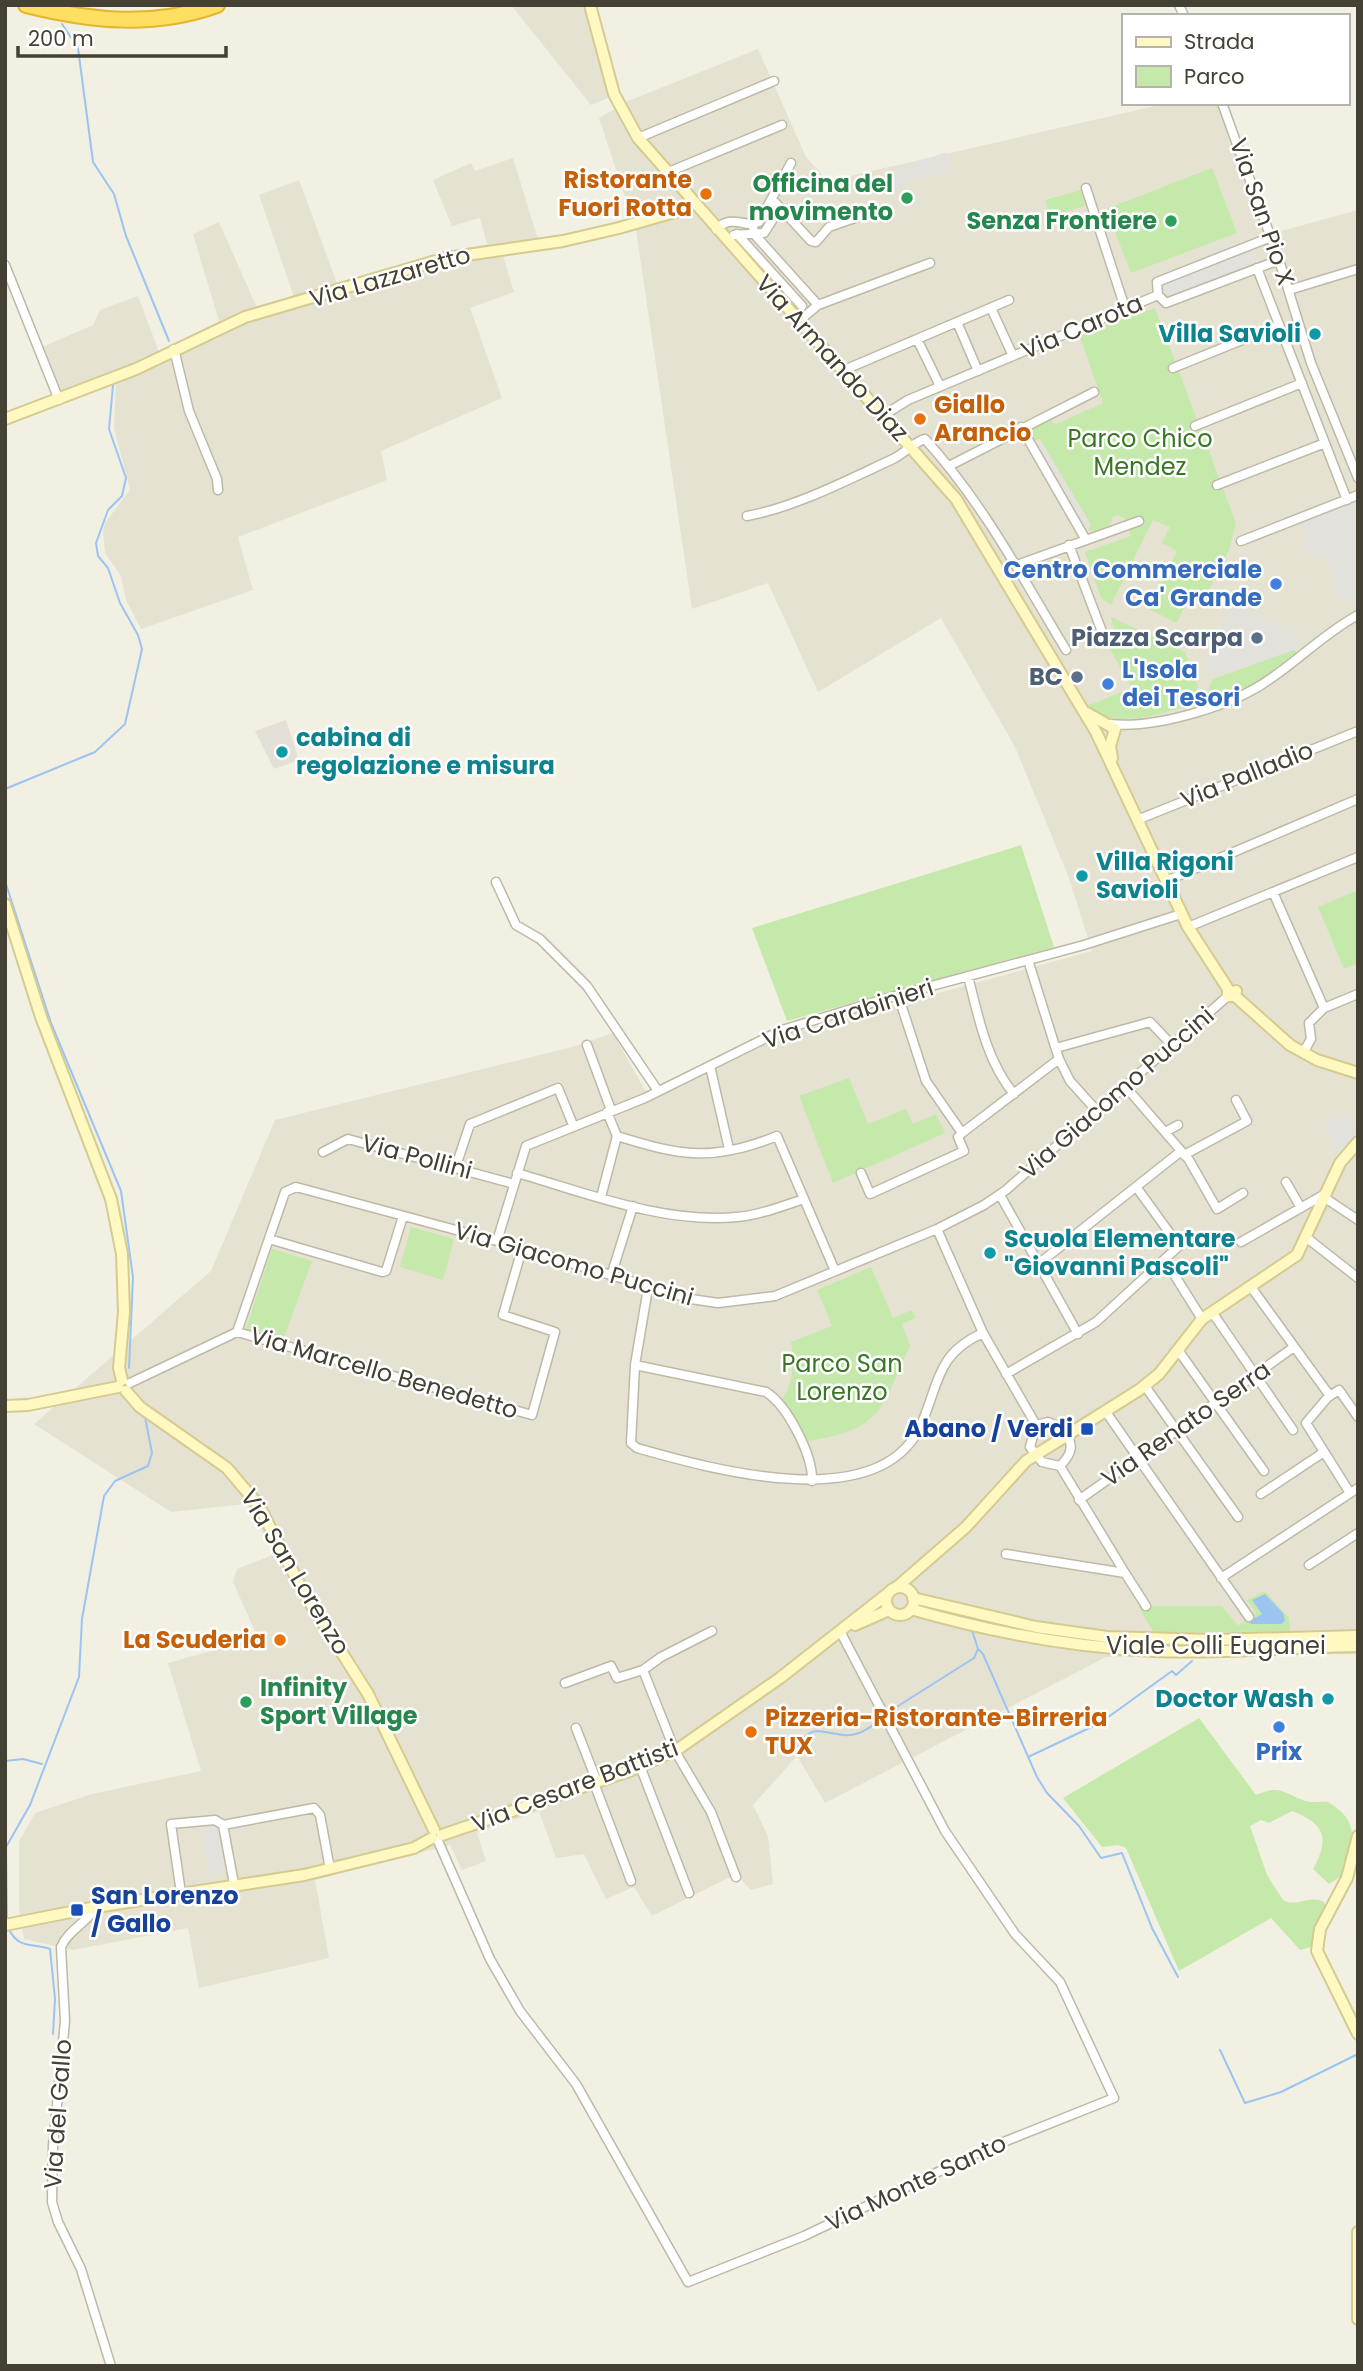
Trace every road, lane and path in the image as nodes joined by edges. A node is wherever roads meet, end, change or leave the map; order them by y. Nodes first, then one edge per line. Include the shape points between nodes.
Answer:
1 (26, 5) edge
2 (217, 5) edge
3 (590, 5) edge
4 (774, 80) dead end
5 (1223, 105) edge
6 (782, 125) dead end
7 (638, 138) junction
8 (790, 163) dead end
9 (666, 173) junction
10 (1086, 188) dead end
11 (772, 199) junction
12 (691, 201) junction
13 (780, 208) junction
14 (872, 212) dead end
15 (752, 224) junction
16 (716, 229) junction
17 (737, 234) junction
18 (755, 235) junction
19 (1271, 237) junction
20 (725, 239) junction
21 (1279, 260) junction
22 (930, 263) dead end
23 (5, 265) edge
24 (1257, 268) junction
25 (1358, 269) edge
26 (1289, 290) junction
27 (1158, 295) junction
28 (1009, 300) dead end
29 (818, 305) junction
30 (802, 306) junction
31 (991, 308) junction
32 (1125, 308) junction
33 (799, 318) junction
34 (957, 322) junction
35 (1279, 325) junction
36 (917, 339) junction
37 (174, 349) junction
38 (1013, 356) junction
39 (1173, 368) dead end
40 (844, 370) junction
41 (978, 371) junction
42 (1302, 383) junction
43 (940, 386) junction
44 (1094, 392) dead end
45 (60, 400) junction
46 (884, 415) junction
47 (5, 419) edge
48 (1195, 426) dead end
49 (1021, 427) junction
50 (1325, 443) junction
51 (912, 448) junction
52 (950, 466) junction
53 (1358, 478) edge
54 (1217, 485) dead end
55 (218, 490) dead end
56 (1358, 495) edge
57 (1347, 499) junction
58 (747, 516) dead end
59 (1139, 521) dead end
60 (1086, 540) junction
61 (1241, 541) dead end
62 (1069, 545) junction
63 (1017, 565) junction
64 (1358, 615) edge
65 (1104, 636) dead end
66 (1059, 637) junction
67 (1044, 645) junction
68 (1066, 650) dead end
69 (1129, 727) junction
70 (1102, 730) junction
71 (1358, 731) edge
72 (1113, 738) junction
73 (1113, 764) junction
74 (1358, 799) edge
75 (1137, 820) junction
76 (1358, 857) edge
77 (1166, 881) junction
78 (496, 882) dead end
79 (1273, 892) junction
80 (5, 904) edge
81 (1181, 914) junction
82 (1188, 927) junction
83 (1028, 960) junction
84 (968, 976) junction
85 (1230, 993) junction
86 (1358, 994) edge
87 (898, 995) junction
88 (1324, 1008) junction
89 (587, 1045) dead end
90 (1172, 1045) junction
91 (1056, 1048) junction
92 (1303, 1053) junction
93 (1059, 1059) junction
94 (710, 1066) junction
95 (1358, 1073) edge
96 (1125, 1086) junction
97 (657, 1091) junction
98 (1014, 1094) junction
99 (1236, 1100) dead end
100 (609, 1111) junction
101 (1097, 1111) junction
102 (573, 1125) junction
103 (1178, 1125) dead end
104 (1165, 1132) junction
105 (962, 1133) junction
106 (617, 1136) junction
107 (1358, 1142) edge
108 (729, 1149) junction
109 (323, 1152) dead end
110 (1182, 1154) junction
111 (457, 1166) junction
112 (517, 1173) junction
113 (861, 1173) dead end
114 (1286, 1182) dead end
115 (514, 1184) junction
116 (1137, 1188) junction
117 (1243, 1193) dead end
118 (1000, 1195) junction
119 (1326, 1196) junction
120 (601, 1197) junction
121 (804, 1199) junction
122 (632, 1206) junction
123 (1301, 1208) junction
124 (403, 1216) junction
125 (1358, 1220) edge
126 (937, 1228) junction
127 (1307, 1238) junction
128 (269, 1239) junction
129 (497, 1241) junction
130 (1241, 1242) dead end
131 (522, 1249) junction
132 (1165, 1260) junction
133 (1037, 1265) junction
134 (835, 1271) junction
135 (611, 1276) junction
136 (1358, 1278) edge
137 (1251, 1287) junction
138 (648, 1288) junction
139 (1212, 1312) junction
140 (1202, 1319) junction
141 (237, 1332) junction
142 (983, 1333) junction
143 (1078, 1334) junction
144 (1294, 1347) junction
145 (1178, 1350) junction
146 (635, 1365) junction
147 (1006, 1374) junction
148 (1256, 1375) junction
149 (124, 1385) junction
150 (1145, 1385) junction
151 (1329, 1396) junction
152 (1217, 1403) junction
153 (5, 1406) edge
154 (1106, 1412) junction
155 (1358, 1417) edge
156 (1036, 1425) junction
157 (1293, 1430) dead end
158 (1178, 1431) junction
159 (1068, 1434) junction
160 (1324, 1452) junction
161 (1035, 1454) junction
162 (1137, 1459) junction
163 (1060, 1466) junction
164 (1264, 1471) dead end
165 (812, 1480) junction
166 (1354, 1491) edge
167 (1262, 1494) dead end
168 (1079, 1500) junction
169 (1238, 1517) dead end
170 (1358, 1533) edge
171 (1006, 1554) dead end
172 (929, 1560) junction
173 (1309, 1565) dead end
174 (1125, 1573) junction
175 (1221, 1577) junction
176 (892, 1590) junction
177 (911, 1599) junction
178 (1146, 1606) dead end
179 (889, 1610) junction
180 (1249, 1617) dead end
181 (712, 1631) dead end
182 (841, 1633) junction
183 (1358, 1636) edge
184 (1358, 1646) edge
185 (643, 1670) junction
186 (565, 1683) dead end
187 (576, 1728) dead end
188 (675, 1751) junction
189 (640, 1766) junction
190 (596, 1783) junction
191 (223, 1825) junction
192 (437, 1836) junction
193 (1358, 1836) edge
194 (330, 1869) junction
195 (736, 1877) dead end
196 (631, 1881) dead end
197 (234, 1884) junction
198 (181, 1893) junction
199 (690, 1893) dead end
200 (96, 1907) junction
201 (7, 1925) edge
202 (1358, 2034) edge
203 (1358, 2232) edge
204 (1358, 2319) edge
205 (111, 2365) edge

1 - 2 highway via 123,21 181,16
3 - 7 street, Via Armando Diaz via 614,94
4 - 7 street
5 - 19 street, Via San Pio X
6 - 9 street
7 - 9 street, Via Armando Diaz
8 - 11 street
9 - 12 street, Via Armando Diaz
10 - 32 street
11 - 13 street
11 - 15 street via 760,222
12 - 16 street, Via Armando Diaz
12 - 37 street, Via Lazzaretto via 678,211 563,242 480,251 410,267 245,317
13 - 14 street via 811,242 830,227
13 - 18 street via 768,229
15 - 16 street via 735,220
15 - 18 street
16 - 20 street, Via Armando Diaz
17 - 18 street
17 - 20 street
17 - 30 street
18 - 29 street
19 - 21 street, Via San Pio X
19 - 27 street, Via Carota via 1157,282
20 - 33 street, Via Armando Diaz
21 - 24 street
21 - 26 street, Via San Pio X
22 - 29 street
23 - 45 street
24 - 27 street via 1166,303
24 - 35 street
25 - 26 street
26 - 53 street, Via San Pio X via 1311,363
27 - 32 street, Via Carota
28 - 31 street
29 - 30 street
29 - 33 street
30 - 33 street
31 - 34 street
31 - 38 street
32 - 38 street, Via Carota
33 - 40 street, Via Armando Diaz
34 - 36 street
34 - 41 street
35 - 39 street
35 - 42 street
36 - 40 street
36 - 43 street
37 - 45 street, Via Lazzaretto
37 - 55 street via 189,411 218,479
38 - 41 street, Via Carota
40 - 46 street, Via Armando Diaz
41 - 43 street, Via Carota
42 - 48 street
42 - 50 street
43 - 46 street, Via Carota
44 - 49 street
45 - 47 street, Via Lazzaretto
46 - 51 street, Via Armando Diaz
49 - 52 street
49 - 60 street
50 - 54 street
50 - 57 street
51 - 52 street via 925,439
51 - 58 street via 768,512
51 - 67 street, Via Armando Diaz via 956,499
52 - 63 street
56 - 57 street
57 - 61 street
59 - 60 street
60 - 62 street
62 - 63 street
62 - 65 street
63 - 66 street
64 - 69 street via 1261,686 1197,711
66 - 67 street
66 - 68 street
67 - 70 street, Via Armando Diaz via 1083,711
69 - 70 street
69 - 72 street
70 - 72 street
70 - 72 street
70 - 73 street, Via Armando Diaz
71 - 75 street, Via Palladio
72 - 73 street, Via Armando Diaz
73 - 75 street, Via Armando Diaz
74 - 77 street
75 - 77 street, Via Armando Diaz
76 - 79 street
77 - 81 street, Via Armando Diaz
78 - 97 street via 516,925 540,940 587,986
79 - 82 street
79 - 88 street
80 - 149 street via 41,1017 111,1199 122,1254 124,1312 119,1368
81 - 82 street, Via Armando Diaz
81 - 83 street, Via Carabinieri
82 - 85 street, Via Armando Diaz
83 - 84 street, Via Carabinieri
83 - 91 street
84 - 87 street, Via Carabinieri
84 - 98 street via 996,1069
85 - 90 street, Via Giacomo Puccini
85 - 92 street, Via Armando Diaz
86 - 88 street
87 - 94 street, Via Carabinieri via 782,1030
87 - 105 street via 926,1081
88 - 92 street via 1309,1023 1311,1039
89 - 100 street
90 - 91 street via 1150,1022
90 - 96 street, Via Giacomo Puccini
91 - 93 street
92 - 95 street, Via Armando Diaz
93 - 98 street
93 - 101 street via 1070,1081
94 - 97 street, Via Carabinieri
94 - 108 street
96 - 101 street, Via Giacomo Puccini
96 - 104 street
97 - 100 street, Via Carabinieri
98 - 105 street
99 - 110 street via 1247,1121
100 - 102 street, Via Carabinieri
100 - 106 street
101 - 118 street, Via Giacomo Puccini
102 - 111 street via 558,1088 470,1124
102 - 112 street, Via Carabinieri via 526,1146
103 - 104 street
104 - 110 street
105 - 113 street via 958,1137 964,1151 870,1194
106 - 108 street via 681,1154
106 - 120 street
107 - 119 street, Via Cesare Battisti via 1340,1163
108 - 121 street via 777,1136
109 - 111 street, Via Pollini via 348,1139
110 - 116 street
110 - 117 street via 1217,1209
111 - 115 street, Via Pollini
112 - 115 street, Via Carabinieri
112 - 120 street
114 - 123 street
115 - 129 street, Via Carabinieri
116 - 132 street via 1179,1246
116 - 133 street
118 - 126 street, Via Giacomo Puccini
118 - 133 street
119 - 123 street
119 - 125 street
119 - 127 street, Via Cesare Battisti
120 - 122 street
121 - 122 street via 728,1217
121 - 134 street
122 - 135 street
123 - 130 street
124 - 128 street, Via Giacomo Puccini via 290,1188
124 - 128 street via 382,1272
124 - 129 street, Via Giacomo Puccini
126 - 134 street, Via Giacomo Puccini
126 - 142 street
127 - 136 street
127 - 137 street, Via Cesare Battisti via 1288,1263
128 - 141 street
129 - 131 street, Via Giacomo Puccini
131 - 135 street, Via Giacomo Puccini
131 - 141 street, Via Marcello Benedetto via 503,1315 555,1332 532,1415
132 - 140 street
132 - 143 street
133 - 143 street
134 - 138 street, Via Giacomo Puccini via 775,1296 741,1302 691,1299
135 - 138 street, Via Giacomo Puccini
137 - 139 street, Via Cesare Battisti
137 - 144 street
138 - 146 street
139 - 140 street, Via Cesare Battisti
139 - 148 street
140 - 145 street, Via Cesare Battisti
141 - 149 street
142 - 147 street
142 - 165 street via 963,1343 945,1362 919,1430 903,1449 873,1468
143 - 147 street
144 - 148 street, Via Renato Serra
144 - 151 street
145 - 150 street, Via Cesare Battisti
145 - 152 street
146 - 165 street via 777,1398 796,1430
146 - 165 street via 630,1438 635,1447 721,1469
147 - 156 street
148 - 152 street, Via Renato Serra
148 - 157 street
149 - 153 street
149 - 192 street, Via San Lorenzo via 140,1407 227,1468 259,1506 304,1593 368,1694
150 - 154 street, Via Cesare Battisti
150 - 158 street
151 - 155 street via 1339,1390
151 - 160 street via 1306,1423
152 - 158 street, Via Renato Serra
152 - 164 street
154 - 159 street, Via Cesare Battisti
154 - 162 street
156 - 159 street via 1059,1424
156 - 161 street via 1030,1440
158 - 162 street, Via Renato Serra
158 - 169 street
159 - 161 street, Via Cesare Battisti
159 - 163 street via 1072,1448
160 - 166 street
160 - 167 street
161 - 163 street via 1042,1462
161 - 172 street, Via Cesare Battisti
162 - 168 street, Via Renato Serra
162 - 175 street
163 - 168 street
166 - 175 street
168 - 174 street
170 - 173 street
171 - 174 street
172 - 176 street, Via Cesare Battisti
172 - 177 street, Via Cesare Battisti
174 - 178 street
175 - 180 street
176 - 177 street
176 - 179 street via 886,1602
176 - 182 street, Via Cesare Battisti
177 - 179 street, Via Cesare Battisti via 901,1615
177 - 183 street, Viale Colli Euganei via 1036,1627 1107,1637
177 - 184 street, Viale Colli Euganei via 1033,1637 1102,1647 1157,1651
179 - 182 street, Via Cesare Battisti
181 - 185 street
182 - 188 street, Via Cesare Battisti
182 - 192 street, Via Monte Santo via 945,1830 1015,1934 1060,1982 1114,2098 986,2149 804,2236 688,2282 576,2084 520,2011 490,1959
185 - 186 street via 617,1678 611,1666
185 - 188 street
187 - 190 street
188 - 189 street, Via Cesare Battisti
188 - 195 street via 711,1812
189 - 190 street, Via Cesare Battisti
189 - 199 street
190 - 192 street, Via Cesare Battisti
190 - 196 street
191 - 194 street via 318,1809
191 - 197 street
191 - 198 street via 215,1820 171,1824
192 - 194 street, Via Cesare Battisti via 414,1848
193 - 202 street via 1347,1878 1317,1939 1321,1963
194 - 197 street, Via Cesare Battisti
197 - 198 street, Via Cesare Battisti
198 - 200 street, Via Cesare Battisti
200 - 201 street, Via Cesare Battisti
200 - 205 street, Via del Gallo via 61,1947 65,2021 51,2179 58,2221 81,2269
203 - 204 street

